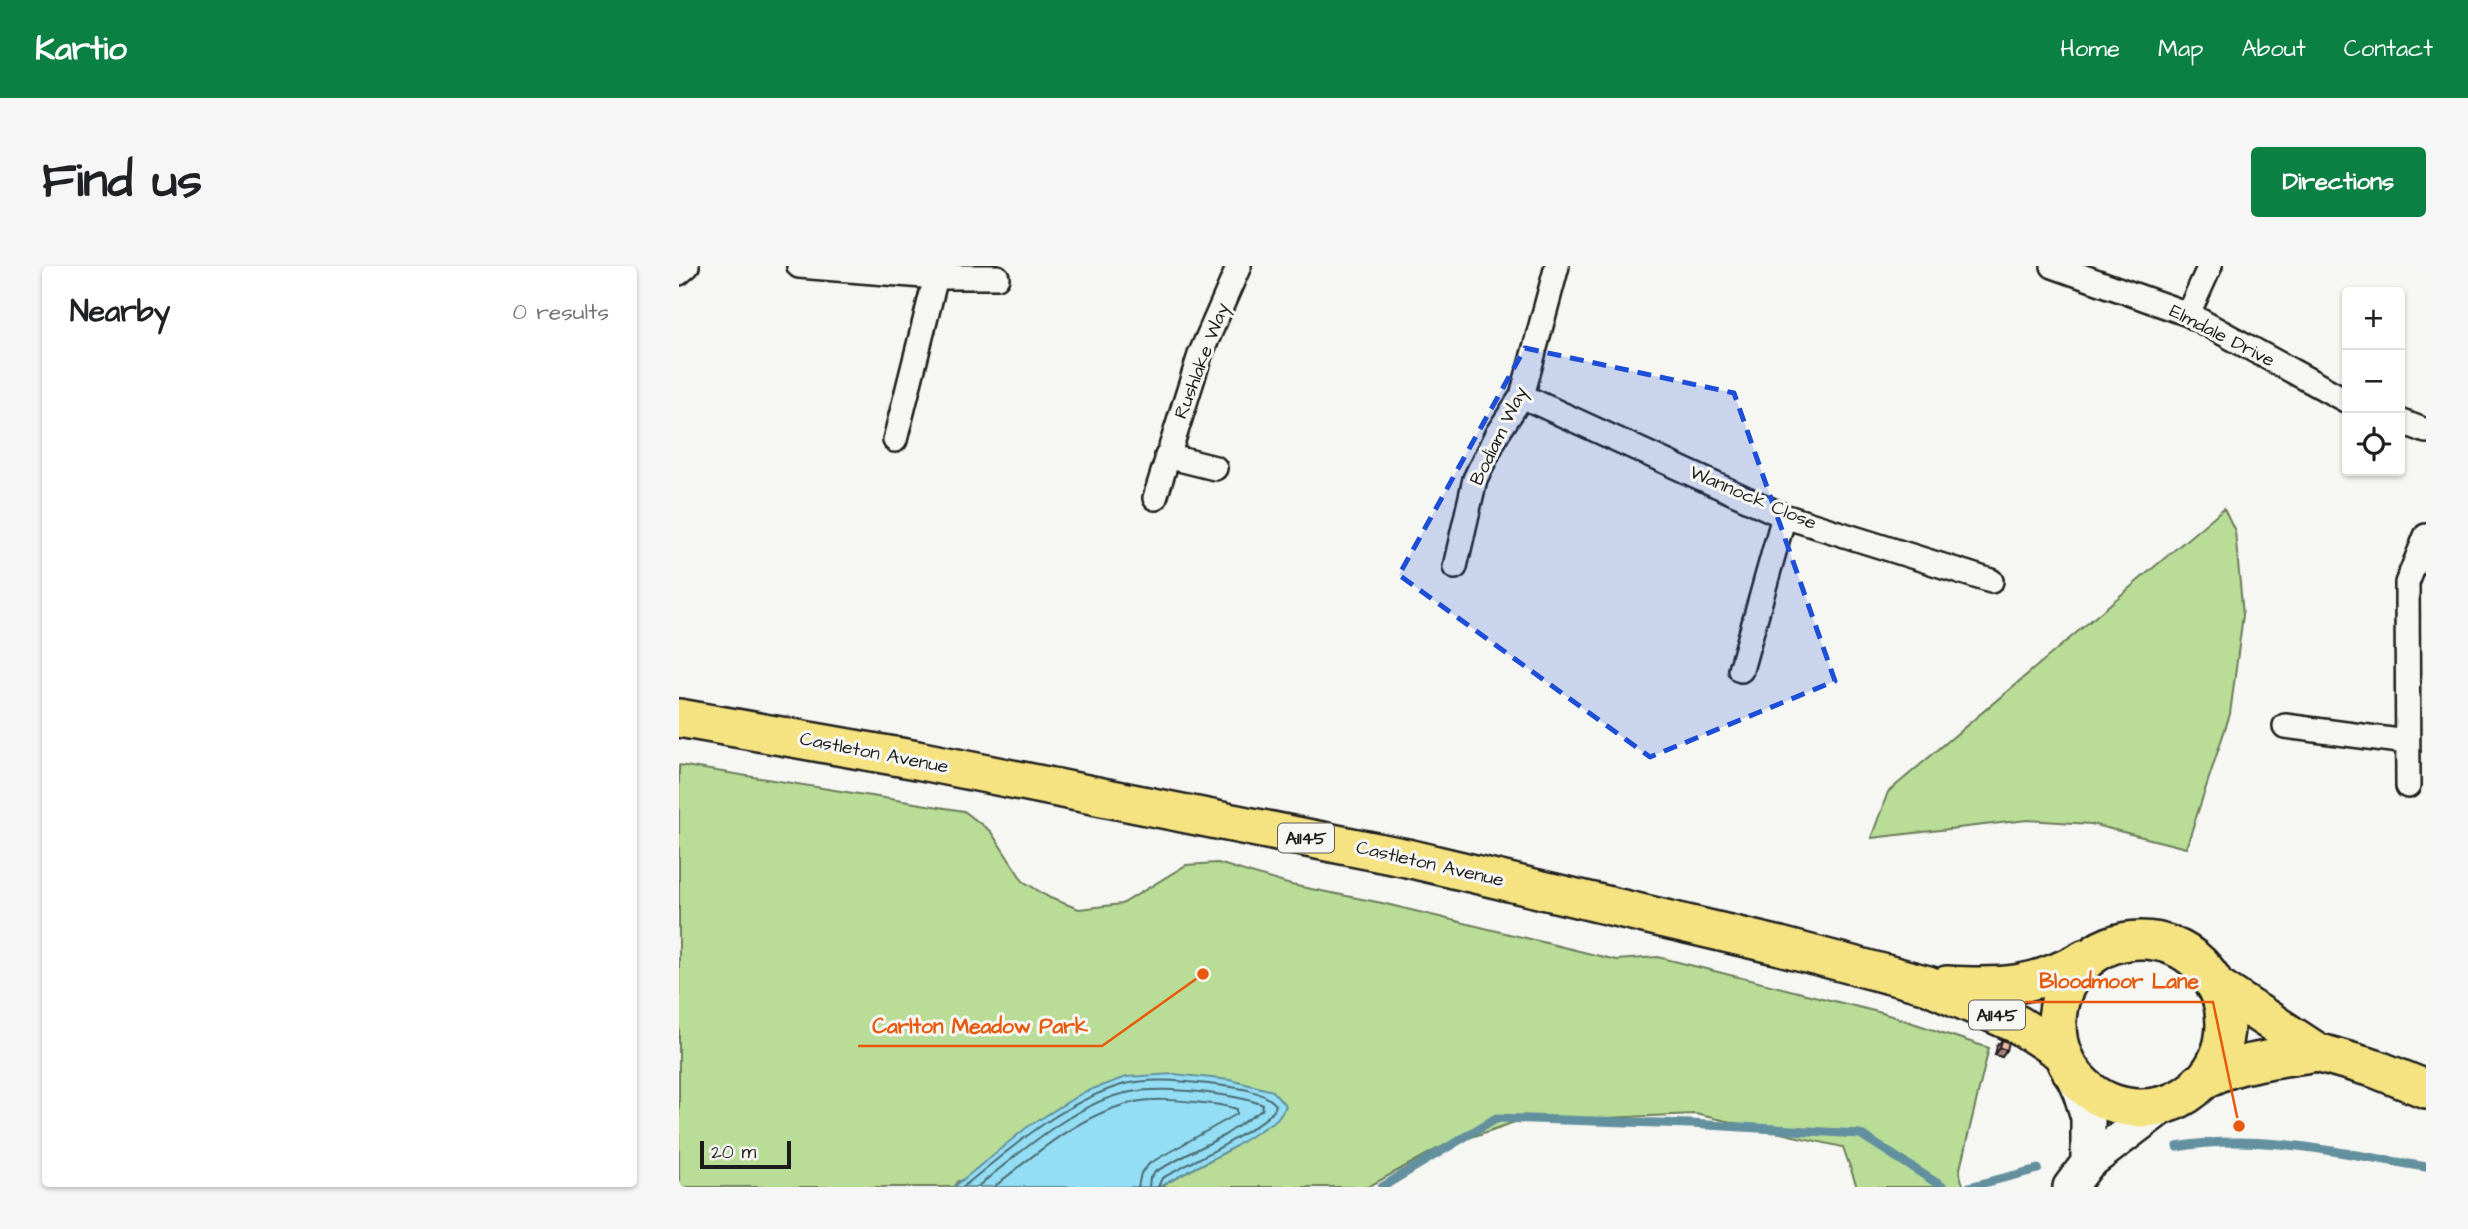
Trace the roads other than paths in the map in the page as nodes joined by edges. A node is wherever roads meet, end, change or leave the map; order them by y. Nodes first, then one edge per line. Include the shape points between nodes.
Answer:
1 (687, 266) edge
2 (799, 266) edge
3 (1239, 266) edge
4 (1557, 266) edge
5 (2053, 266) edge
6 (2210, 266) edge
7 (679, 273) edge
8 (936, 277) junction
9 (997, 277) dead end
10 (2188, 314) junction
11 (1523, 396) junction
12 (2342, 398) edge
13 (2405, 423) edge
14 (2426, 431) edge
15 (895, 440) dead end
16 (1167, 456) junction
17 (1216, 468) dead end
18 (1155, 498) dead end
19 (1784, 516) junction
20 (2426, 537) edge
21 (1455, 567) dead end
22 (1991, 581) dead end
23 (1741, 670) dead end
24 (679, 718) edge
25 (2285, 726) dead end
26 (2407, 742) junction
27 (2408, 786) dead end
28 (2094, 954) junction
29 (1928, 985) junction
30 (2215, 985) junction
31 (2317, 1052) junction
32 (2065, 1059) junction
33 (2199, 1083) junction
34 (2426, 1089) edge
35 (2167, 1103) junction
36 (2079, 1175) edge

1 - 7 street
2 - 8 street
3 - 16 street, Rushlake Way via 1201,355
4 - 11 street, Bodiam Way
5 - 10 street, Elmdale Drive
6 - 10 street
8 - 9 street
8 - 15 street
10 - 12 street, Elmdale Drive
11 - 19 street, Wannock Close
11 - 21 street, Bodiam Way via 1497,433 1475,479
13 - 14 street
16 - 17 street
16 - 18 street, Rushlake Way
19 - 22 street, Wannock Close
19 - 23 street
20 - 26 street via 2407,583
24 - 29 main road, Castleton Avenue / A1145 via 917,760 1407,858
25 - 26 street
26 - 27 street
28 - 29 main road, Castleton Avenue / A1145 via 2037,982 1986,987
28 - 30 main road, Castleton Avenue / A1145 via 2126,941 2161,942 2192,957
28 - 32 main road, Castleton Avenue / A1145 via 2074,974 2060,998 2057,1035
29 - 32 main road, Castleton Avenue / A1145 via 2019,1026
30 - 31 main road, Castleton Avenue / A1145
30 - 33 main road, Castleton Avenue / A1145 via 2224,1037 2211,1069
31 - 33 main road, Castleton Avenue / A1145 via 2233,1067
31 - 34 main road, Castleton Avenue / A1145
32 - 35 main road, Castleton Avenue / A1145 via 2079,1081 2111,1102 2139,1107
32 - 36 street via 2088,1118
33 - 35 main road, Castleton Avenue / A1145
35 - 36 street

